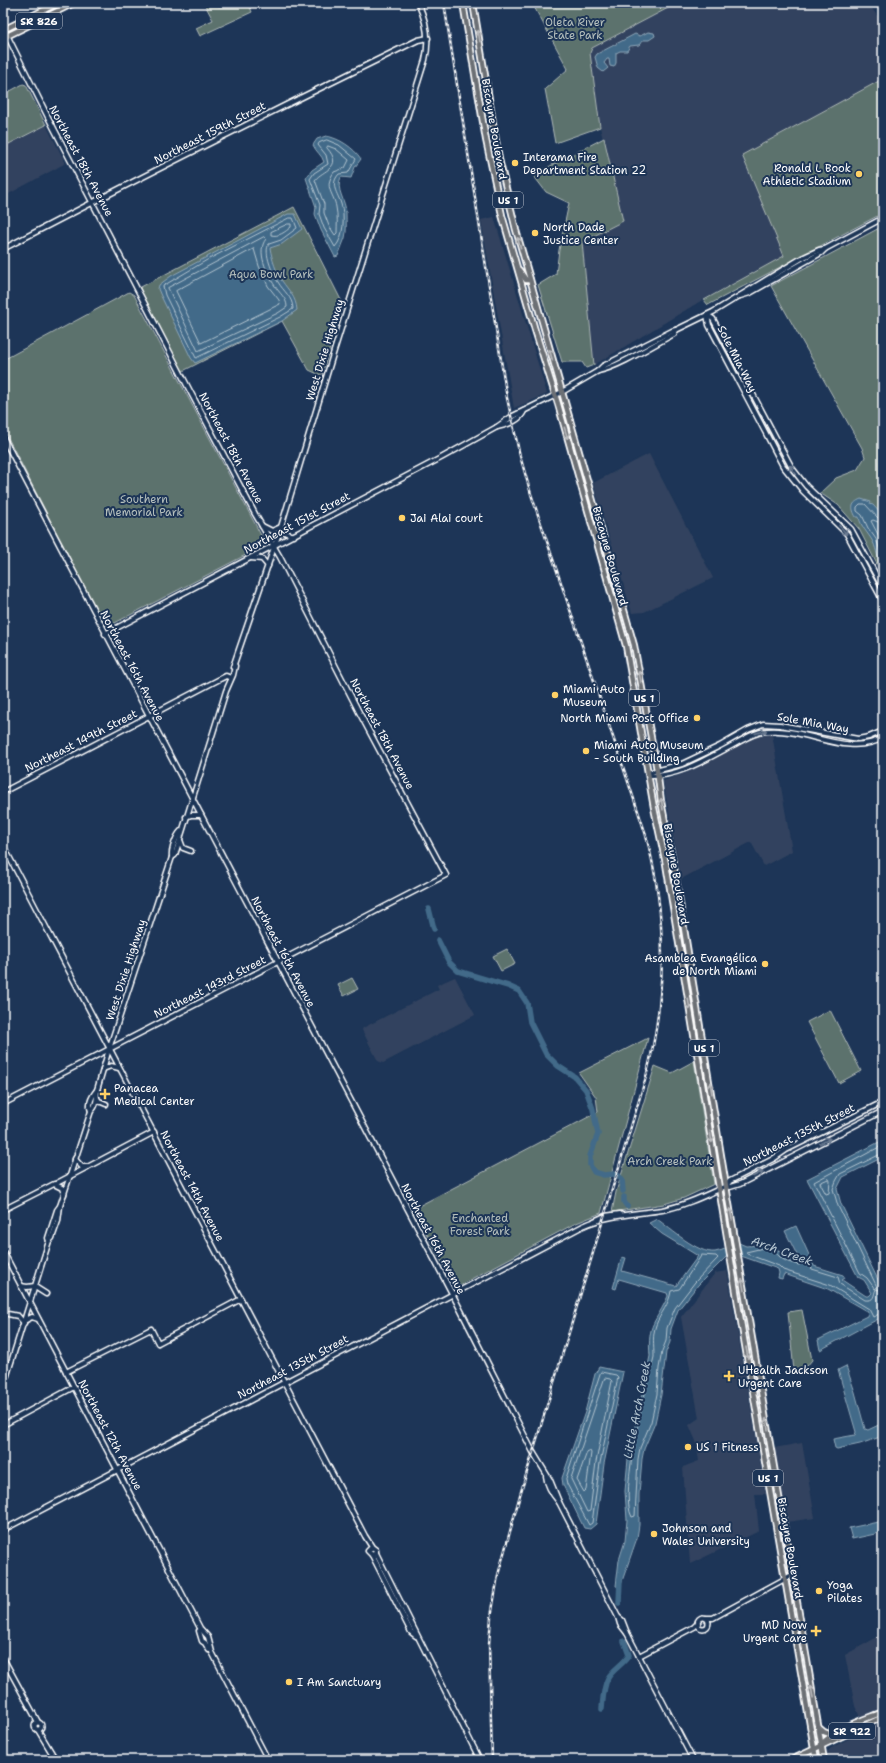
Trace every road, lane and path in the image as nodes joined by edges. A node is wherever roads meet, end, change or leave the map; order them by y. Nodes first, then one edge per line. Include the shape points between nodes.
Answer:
1 (58, 3) edge
2 (74, 3) edge
3 (418, 3) edge
4 (463, 3) edge
5 (473, 3) edge
6 (3, 29) edge
7 (5, 37) edge
8 (428, 38) junction
9 (492, 118) junction
10 (483, 119) junction
11 (92, 202) junction
12 (883, 218) edge
13 (3, 249) edge
14 (516, 266) junction
15 (530, 280) junction
16 (707, 315) junction
17 (562, 392) junction
18 (555, 395) junction
19 (3, 438) edge
20 (588, 483) junction
21 (580, 485) junction
22 (262, 526) junction
23 (281, 527) junction
24 (294, 536) junction
25 (274, 546) junction
26 (601, 555) junction
27 (251, 558) junction
28 (268, 566) junction
29 (613, 570) junction
30 (606, 572) junction
31 (618, 588) junction
32 (883, 588) edge
33 (883, 601) edge
34 (105, 634) junction
35 (232, 677) junction
36 (149, 716) junction
37 (883, 731) edge
38 (883, 738) edge
39 (657, 770) junction
40 (649, 774) junction
41 (658, 777) junction
42 (3, 792) edge
43 (192, 798) junction
44 (654, 808) junction
45 (201, 815) junction
46 (186, 817) junction
47 (666, 824) junction
48 (659, 830) junction
49 (181, 831) junction
50 (669, 838) junction
51 (180, 840) junction
52 (3, 845) edge
53 (191, 851) dead end
54 (172, 857) junction
55 (446, 875) joint
56 (278, 962) junction
57 (703, 1042) junction
58 (696, 1043) junction
59 (109, 1048) junction
60 (120, 1069) junction
61 (103, 1070) junction
62 (97, 1090) junction
63 (97, 1098) junction
64 (883, 1102) edge
65 (3, 1104) edge
66 (106, 1104) dead end
67 (91, 1111) junction
68 (715, 1111) junction
69 (883, 1111) edge
70 (707, 1113) junction
71 (154, 1132) junction
72 (75, 1159) junction
73 (87, 1167) junction
74 (70, 1176) junction
75 (56, 1183) junction
76 (726, 1186) junction
77 (719, 1189) junction
78 (64, 1194) junction
79 (3, 1210) edge
80 (3, 1251) edge
81 (21, 1286) junction
82 (35, 1287) junction
83 (46, 1294) dead end
84 (452, 1295) junction
85 (241, 1299) junction
86 (30, 1302) junction
87 (8, 1314) dead end
88 (38, 1319) junction
89 (24, 1322) junction
90 (66, 1372) junction
91 (285, 1382) junction
92 (74, 1387) junction
93 (3, 1388) edge
94 (5, 1421) edge
95 (3, 1425) edge
96 (117, 1470) junction
97 (774, 1514) junction
98 (784, 1525) junction
99 (3, 1530) edge
100 (778, 1531) junction
101 (787, 1544) junction
102 (370, 1548) junction
103 (374, 1554) junction
104 (792, 1575) junction
105 (786, 1579) junction
106 (706, 1618) junction
107 (712, 1618) junction
108 (709, 1624) junction
109 (699, 1625) junction
110 (639, 1656) junction
111 (3, 1658) edge
112 (883, 1712) edge
113 (883, 1717) edge
114 (859, 1722) junction
115 (818, 1727) junction
116 (853, 1731) junction
117 (832, 1735) junction
118 (821, 1745) junction
119 (815, 1748) junction
120 (56, 1760) edge
121 (268, 1760) edge
122 (480, 1760) edge
123 (693, 1760) edge
124 (791, 1760) edge
125 (816, 1760) edge
126 (824, 1760) edge

1 - 6 main road, SR 826
2 - 7 main road, SR 826
3 - 8 street, West Dixie Highway via 426,22
4 - 10 main road, Biscayne Boulevard / US 1
9 -> 5 main road, Biscayne Boulevard / US 1
6 - 7 street, Northeast 18th Avenue
7 - 11 street, Northeast 18th Avenue
8 - 11 street, Northeast 159th Street via 412,43
8 - 23 street, West Dixie Highway via 425,60
9 - 10 main road
15 -> 9 main road, Biscayne Boulevard / US 1 via 507,195
10 - 14 main road, Biscayne Boulevard / US 1 via 496,191
11 - 13 street, Northeast 159th Street
11 - 22 street, Northeast 18th Avenue
12 - 16 street, Northeast 151st Street
14 - 15 main road via 526,280
14 - 18 main road, Biscayne Boulevard / US 1
17 -> 15 main road, Biscayne Boulevard / US 1
16 - 17 street, Northeast 151st Street
32 -> 16 street, Sole Mia Way via 851,529 806,486 792,468 712,319
16 -> 33 street, Sole Mia Way via 709,325 783,466 800,488 847,534
17 - 18 street, Northeast 151st Street
17 - 20 main road, Biscayne Boulevard / US 1
18 -> 21 main road, Biscayne Boulevard / US 1
18 - 24 street, Northeast 151st Street via 524,412 520,418 497,427
19 - 34 street, Northeast 16th Avenue
20 - 21 main road
20 - 29 main road, Biscayne Boulevard / US 1
21 - 26 main road, Biscayne Boulevard / US 1
22 - 23 street via 272,531
22 - 25 street, Northeast 18th Avenue
23 - 24 street via 286,533
23 - 25 street, West Dixie Highway
24 - 25 street, Northeast 151st Street
25 - 27 street, Northeast 151st Street
25 - 28 street, West Dixie Highway
25 - 55 street, Northeast 18th Avenue
26 - 29 main road via 607,566
26 - 30 main road, Biscayne Boulevard / US 1
27 - 28 street via 262,559
27 - 34 street, Northeast 151st Street
28 - 35 street, West Dixie Highway
29 - 31 main road, Biscayne Boulevard / US 1
30 - 31 main road
30 - 40 main road, Biscayne Boulevard / US 1 via 626,646
39 -> 31 main road, Biscayne Boulevard / US 1 via 634,645
34 - 36 street, Northeast 16th Avenue
35 - 36 street, Northeast 149th Street via 226,676
35 - 43 street, West Dixie Highway
36 - 42 street, Northeast 149th Street
36 - 43 street, Northeast 16th Avenue
37 - 39 street, Sole Mia Way via 858,739 763,724 682,764
41 -> 38 street, Sole Mia Way via 687,768 750,736 767,731 780,731 854,745 871,743
39 - 40 street
39 - 41 main road, Biscayne Boulevard / US 1
40 - 41 street
40 - 44 main road, Biscayne Boulevard / US 1
47 -> 41 main road, Biscayne Boulevard / US 1
43 - 45 street, Northeast 16th Avenue
43 - 46 street, West Dixie Highway
44 - 47 main road
44 - 48 main road, Biscayne Boulevard / US 1
45 - 46 street
45 - 56 street, Northeast 16th Avenue
46 - 49 street, West Dixie Highway
47 - 50 main road, Biscayne Boulevard / US 1
48 - 50 main road via 664,831
48 -> 58 main road, Biscayne Boulevard / US 1
49 - 51 street, West Dixie Highway
49 - 54 street, West Dixie Highway via 174,844
50 - 57 main road, Biscayne Boulevard / US 1
51 - 53 street via 183,848
51 - 54 street, West Dixie Highway
52 - 59 street, Northeast 14th Avenue
54 - 59 street, West Dixie Highway
55 - 56 street, Northeast 143rd Street
56 - 59 street, Northeast 143rd Street
56 - 84 street, Northeast 16th Avenue
57 - 58 main road
68 -> 57 main road, Biscayne Boulevard / US 1
58 - 70 main road, Biscayne Boulevard / US 1
59 - 60 street, Northeast 14th Avenue
59 - 61 street, West Dixie Highway
59 - 65 street, Northeast 143rd Street
60 - 61 street via 111,1066
60 - 71 street, Northeast 14th Avenue
61 - 62 street, West Dixie Highway
62 - 63 street, West Dixie Highway
62 - 67 street, West Dixie Highway via 89,1107
63 - 66 street via 99,1102
63 - 67 street, West Dixie Highway
64 - 76 street, Northeast 135th Street via 786,1150 730,1181
67 - 72 street, West Dixie Highway
68 - 70 main road
68 - 76 main road, Biscayne Boulevard / US 1
76 -> 69 street, Northeast 135th Street via 740,1184
70 -> 77 main road, Biscayne Boulevard / US 1
71 - 73 street
71 - 85 street, Northeast 14th Avenue
72 - 73 street via 82,1167
72 - 74 street, West Dixie Highway
73 - 74 street
74 - 75 street
74 - 78 street, West Dixie Highway
75 - 78 street
75 - 79 street
76 - 77 street, Northeast 135th Street
98 -> 76 main road, Biscayne Boulevard / US 1
77 - 84 street, Northeast 135th Street via 664,1210 605,1216
77 -> 97 main road, Biscayne Boulevard / US 1
78 - 82 street, West Dixie Highway via 48,1238
80 - 81 street, Northeast 12th Avenue
81 - 82 street
81 - 86 street, Northeast 12th Avenue
82 - 83 street
82 - 86 street, West Dixie Highway
84 - 91 street, Northeast 135th Street
84 - 110 street, Northeast 16th Avenue
85 - 90 street via 158,1343 151,1329
85 - 91 street, Northeast 14th Avenue
86 - 88 street, Northeast 12th Avenue
86 - 89 street, West Dixie Highway
87 - 89 street via 19,1317
88 - 89 street via 32,1317
88 - 90 street, Northeast 12th Avenue
89 - 93 street, West Dixie Highway
90 - 92 street, Northeast 12th Avenue
91 - 96 street, Northeast 135th Street
91 - 102 street, Northeast 14th Avenue
92 - 94 street
92 - 96 street, Northeast 12th Avenue
94 - 95 street
96 - 99 street, Northeast 135th Street
96 - 121 street, Northeast 12th Avenue via 204,1636 202,1641 207,1642
97 - 98 main road via 781,1525
97 - 100 main road, Biscayne Boulevard / US 1
98 - 101 main road, Biscayne Boulevard / US 1
100 - 101 main road via 784,1536
100 - 105 main road, Biscayne Boulevard / US 1
101 - 104 main road, Biscayne Boulevard / US 1
102 - 103 street via 368,1552
102 - 103 street via 375,1548
103 - 122 street via 411,1632 416,1636
104 - 105 street
115 -> 104 main road, Biscayne Boulevard / US 1
105 - 107 street
105 - 119 main road, Biscayne Boulevard / US 1
106 - 107 street
106 - 108 street
106 - 109 street via 701,1618
107 - 108 street
108 - 109 street via 705,1628
109 - 110 street
110 - 123 street, Northeast 16th Avenue
111 - 120 street via 36,1724 41,1724 40,1729
112 - 114 main road, SR 922
113 - 116 main road, SR 922
114 - 116 main road
114 - 117 main road, SR 922
115 - 117 main road
115 - 118 main road, Biscayne Boulevard / US 1
116 - 118 main road, SR 922
117 - 118 main road, SR 922
118 - 119 main road, SR 922
118 - 126 main road, Biscayne Boulevard / US 1
119 - 124 main road, SR 922
119 - 125 main road, Biscayne Boulevard / US 1

